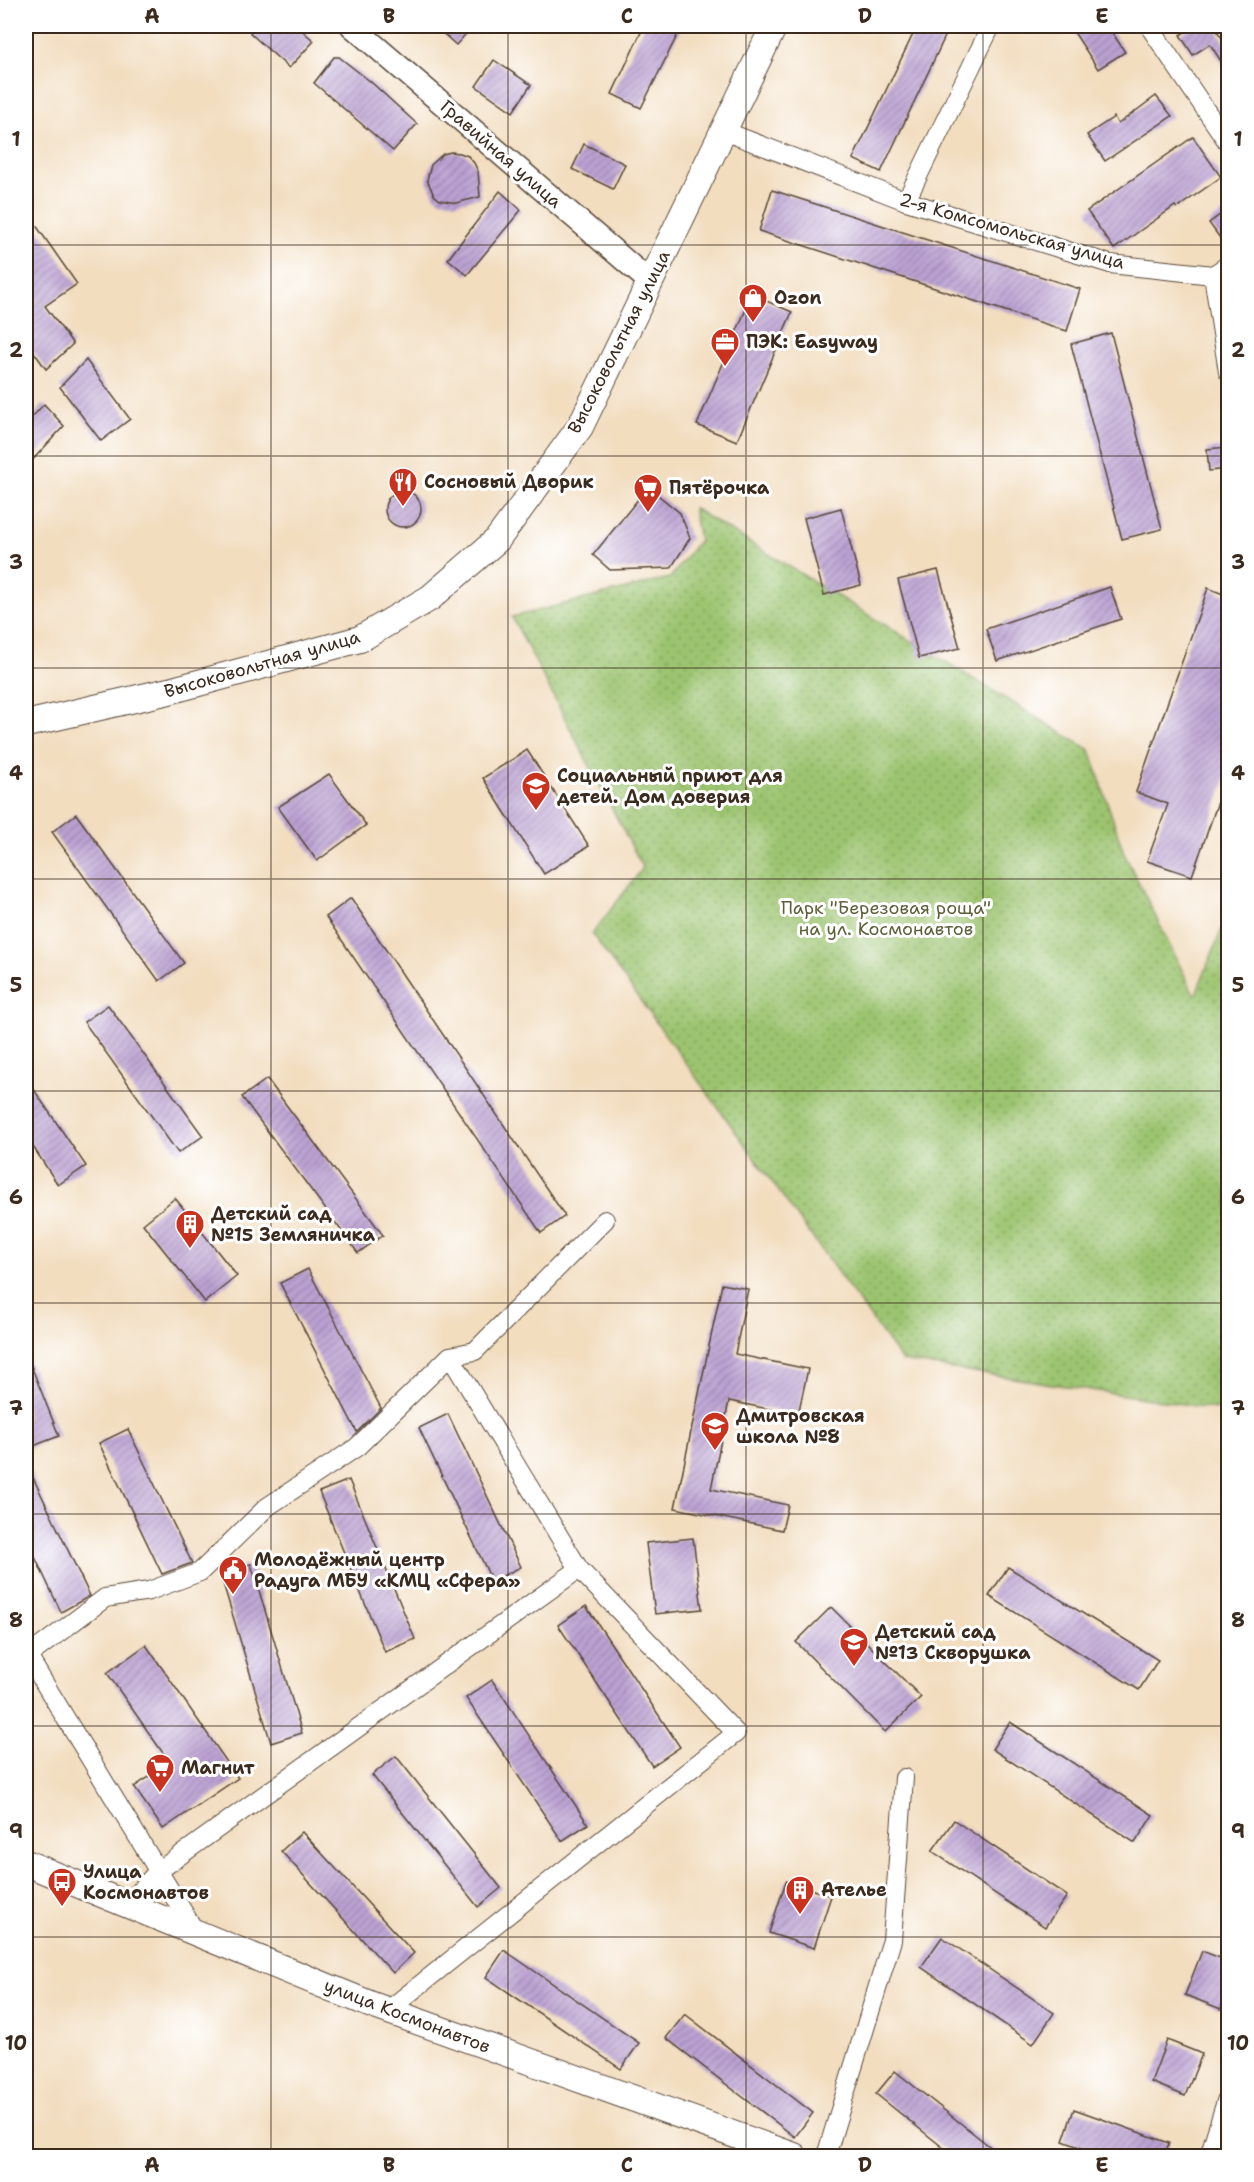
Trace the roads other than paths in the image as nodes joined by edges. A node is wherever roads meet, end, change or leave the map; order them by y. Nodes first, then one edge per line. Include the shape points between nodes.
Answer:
1 (352, 26) edge
2 (774, 26) edge
3 (991, 26) edge
4 (1149, 26) edge
5 (724, 131) junction
6 (1228, 142) edge
7 (906, 201) junction
8 (1228, 266) edge
9 (1213, 275) junction
10 (650, 282) junction
11 (1228, 372) edge
12 (26, 724) edge
13 (605, 1220) dead end
14 (450, 1356) junction
15 (579, 1569) junction
16 (26, 1658) edge
17 (904, 1778) dead end
18 (26, 1863) edge
19 (158, 1872) junction
20 (127, 1905) junction
21 (196, 1933) junction
22 (387, 2011) junction
23 (1228, 2095) edge
24 (794, 2157) edge
25 (826, 2157) edge
26 (1209, 2157) edge

1 - 10 street, Гравийная улица
2 - 5 main road, Высоковольтная улица
3 - 7 street
4 - 6 street
5 - 7 street, 2-я Комсомольская улица
5 - 10 main road, Высоковольтная улица
7 - 9 street, 2-я Комсомольская улица via 1110,264
8 - 9 street
9 - 11 street
10 - 12 main road, Высоковольтная улица via 580,427 497,540 430,598 360,639
13 - 14 street via 474,1351
14 - 15 street
14 - 16 street via 357,1447 267,1507 200,1572 149,1591 105,1598
15 - 19 street
15 - 22 street via 736,1733
16 - 19 street
17 - 25 street via 892,1940
18 - 20 main road, улица Космонавтов
19 - 20 street
19 - 21 street
20 - 21 main road, улица Космонавтов
21 - 22 main road, улица Космонавтов
22 - 24 main road, улица Космонавтов
23 - 26 street

